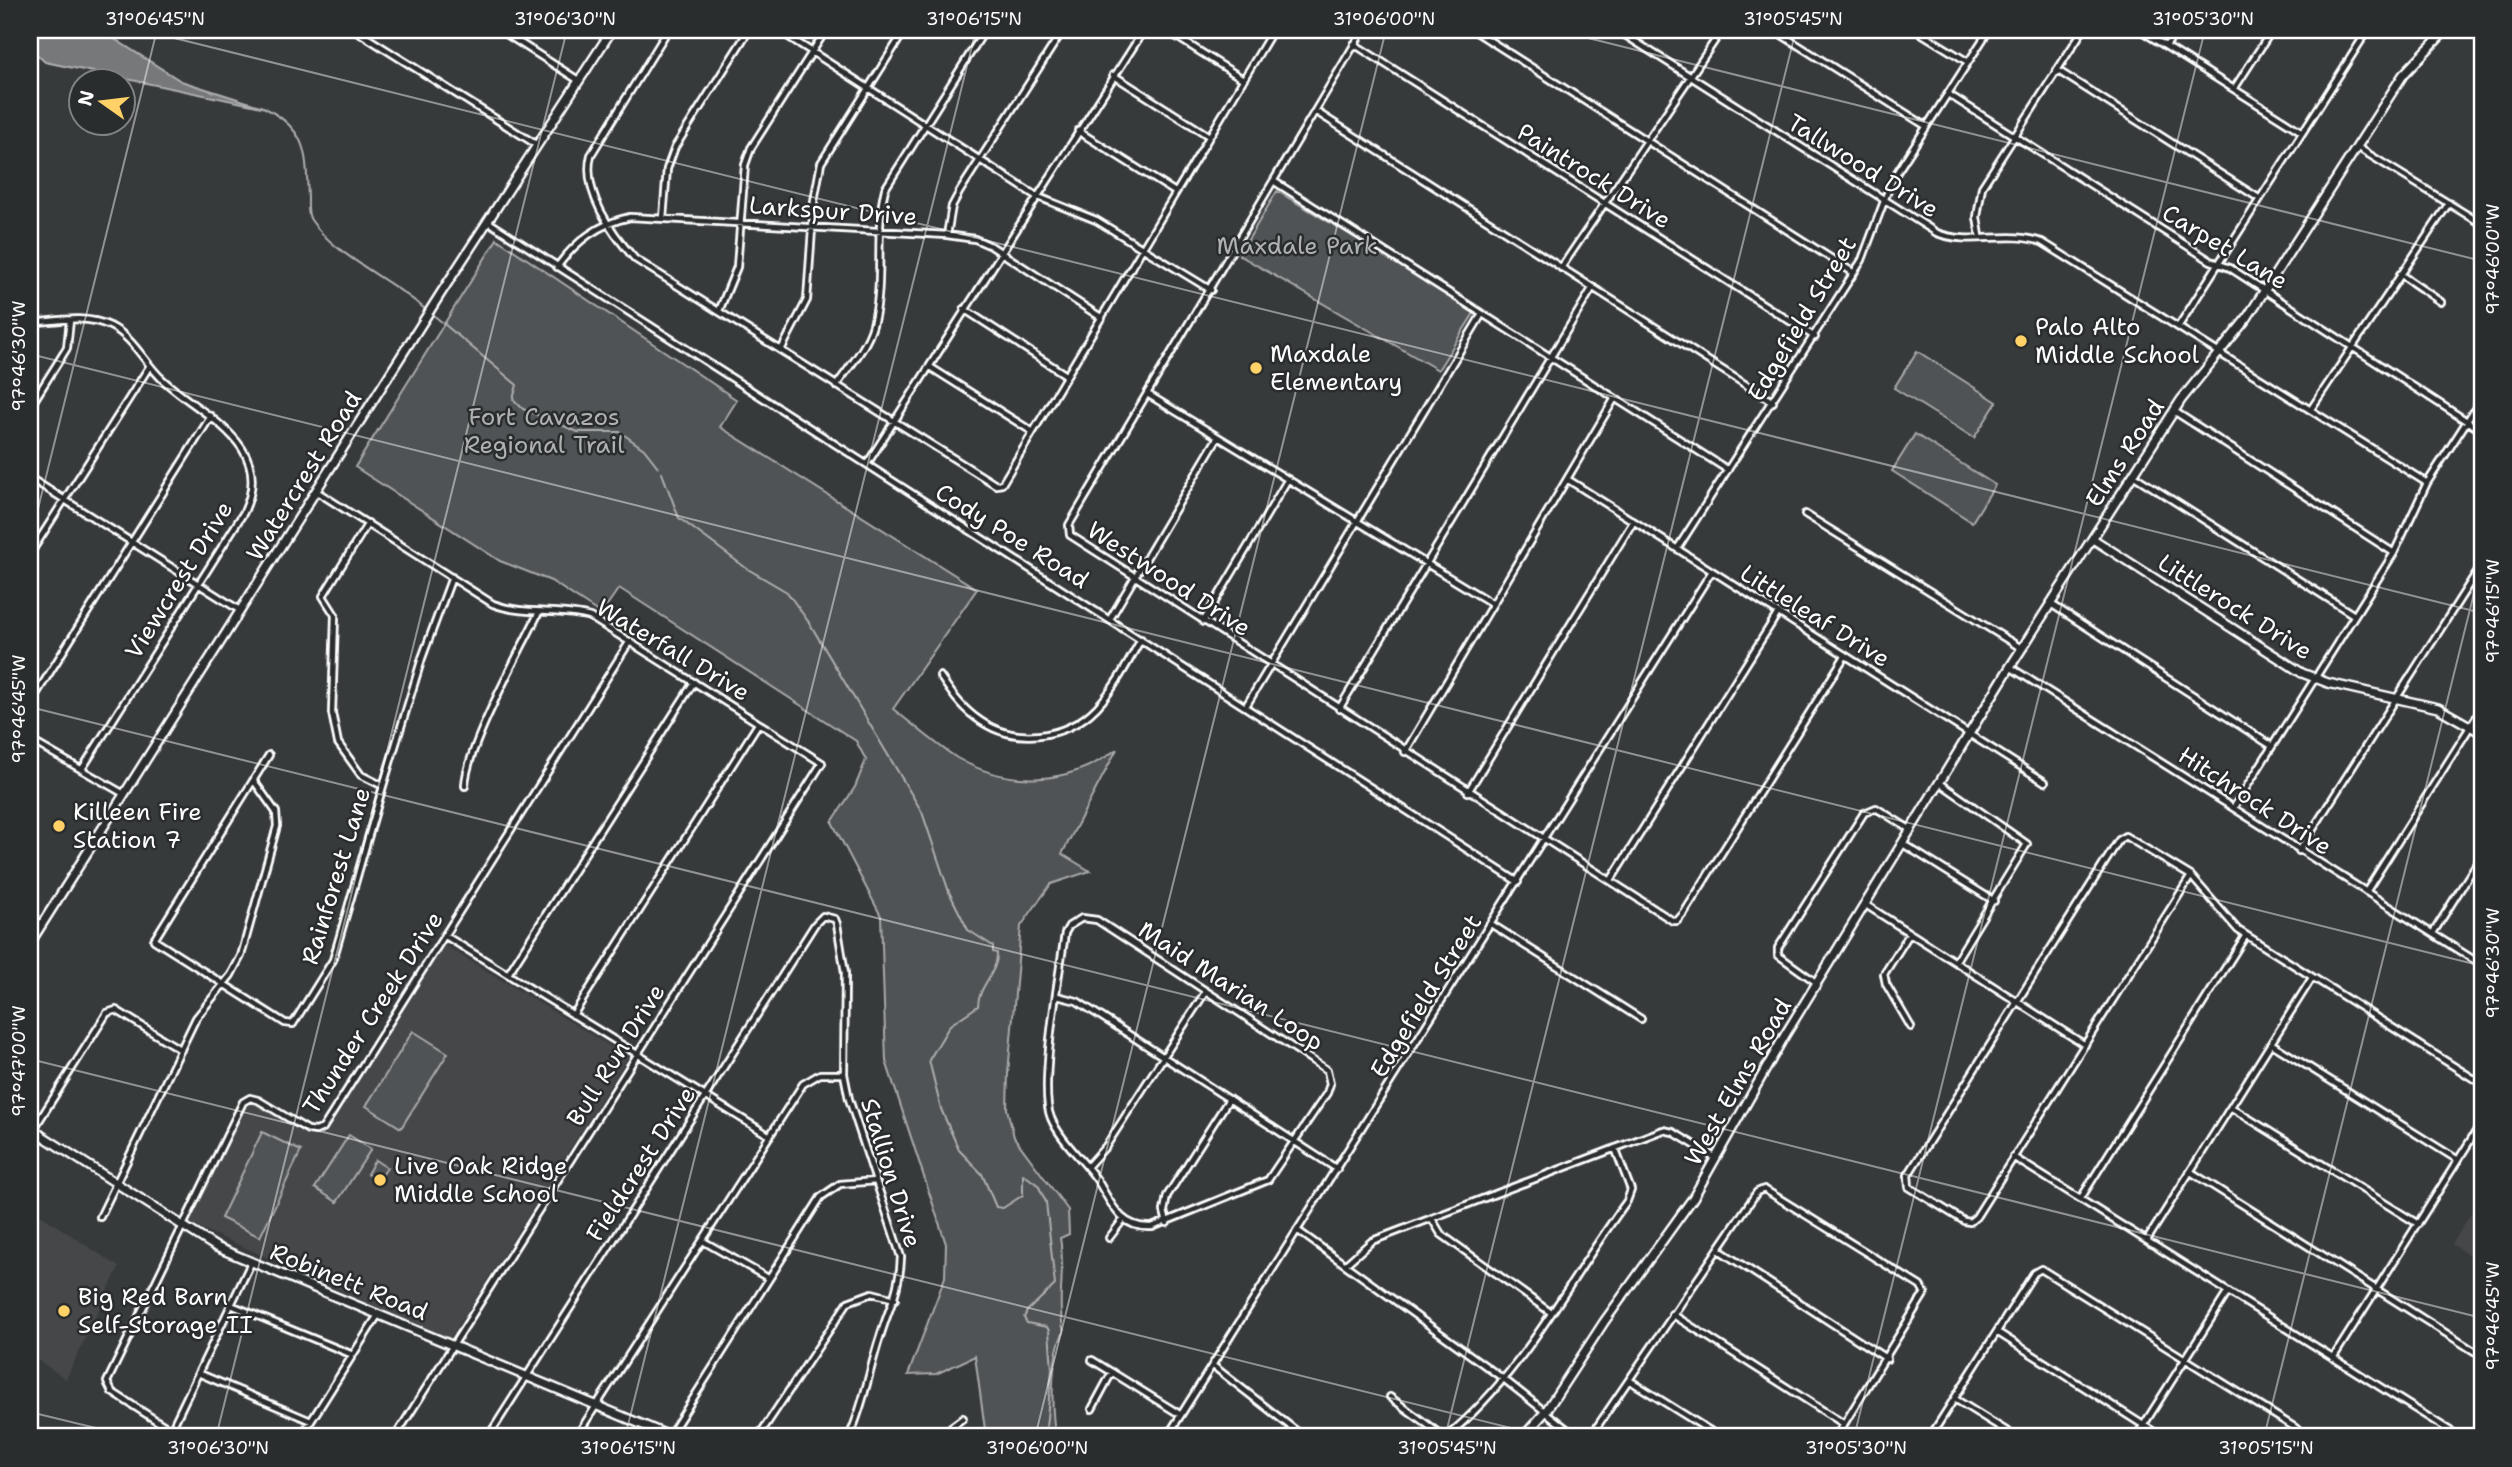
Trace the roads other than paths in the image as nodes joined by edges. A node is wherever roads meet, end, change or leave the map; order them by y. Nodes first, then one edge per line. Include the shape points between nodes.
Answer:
1 (355, 30) edge
2 (500, 30) edge
3 (612, 30) edge
4 (668, 30) edge
5 (749, 30) edge
6 (778, 30) edge
7 (825, 30) edge
8 (905, 30) edge
9 (985, 30) edge
10 (1063, 30) edge
11 (1143, 30) edge
12 (1166, 30) edge
13 (1273, 30) edge
14 (1363, 30) edge
15 (1473, 30) edge
16 (1617, 30) edge
17 (1722, 30) edge
18 (1774, 30) edge
19 (1916, 30) edge
20 (1989, 30) edge
21 (2083, 30) edge
22 (2140, 30) edge
23 (2176, 30) edge
24 (2272, 30) edge
25 (2368, 30) edge
26 (2446, 30) edge
27 (1354, 44) junction
28 (2166, 46) junction
29 (812, 50) junction
30 (1968, 62) junction
31 (2057, 70) junction
32 (1113, 75) junction
33 (1690, 77) junction
34 (1243, 79) junction
35 (578, 80) junction
36 (869, 86) junction
37 (2234, 89) junction
38 (1948, 94) junction
39 (1315, 111) junction
40 (926, 122) junction
41 (1926, 126) junction
42 (1078, 131) junction
43 (2302, 132) junction
44 (1209, 136) junction
45 (2014, 137) junction
46 (1647, 141) junction
47 (537, 145) junction
48 (2356, 146) junction
49 (981, 158) junction
50 (1275, 182) junction
51 (1175, 192) junction
52 (1037, 196) junction
53 (2260, 199) junction
54 (1883, 200) junction
55 (2449, 203) junction
56 (1605, 204) junction
57 (663, 218) junction
58 (487, 221) junction
59 (610, 223) junction
60 (741, 223) junction
61 (2482, 224) edge
62 (813, 227) junction
63 (879, 232) junction
64 (947, 235) junction
65 (1980, 237) junction
66 (1142, 249) junction
67 (1001, 252) junction
68 (2218, 264) junction
69 (557, 267) junction
70 (1561, 268) junction
71 (1854, 273) junction
72 (2400, 274) junction
73 (1593, 287) junction
74 (1211, 290) junction
75 (2265, 290) junction
76 (2441, 302) dead end
77 (964, 309) junction
78 (719, 311) junction
79 (1482, 314) junction
80 (1102, 318) junction
81 (70, 320) junction
82 (30, 323) edge
83 (2178, 327) junction
84 (1815, 337) junction
85 (2352, 348) junction
86 (781, 350) junction
87 (2217, 351) junction
88 (1549, 356) junction
89 (149, 367) junction
90 (930, 367) junction
91 (1066, 374) junction
92 (836, 386) junction
93 (1149, 395) junction
94 (1615, 398) junction
95 (2482, 398) edge
96 (1773, 402) junction
97 (30, 407) edge
98 (2311, 409) junction
99 (2174, 411) junction
100 (211, 416) junction
101 (2468, 421) junction
102 (895, 423) junction
103 (2482, 431) edge
104 (1033, 432) junction
105 (1218, 437) junction
106 (867, 464) junction
107 (1728, 470) junction
108 (2133, 475) junction
109 (30, 478) edge
110 (1288, 479) junction
111 (1567, 479) junction
112 (2427, 483) junction
113 (316, 491) junction
114 (64, 500) junction
115 (1805, 514) dead end
116 (1358, 522) junction
117 (1633, 522) junction
118 (368, 523) junction
119 (2093, 539) junction
120 (131, 542) junction
121 (1677, 549) junction
122 (2394, 553) junction
123 (30, 554) edge
124 (1426, 563) junction
125 (2481, 568) edge
126 (1712, 571) junction
127 (452, 578) junction
128 (1134, 578) junction
129 (198, 584) junction
130 (1493, 604) junction
131 (2051, 604) junction
132 (242, 611) junction
133 (539, 612) junction
134 (1778, 613) junction
135 (2354, 615) junction
136 (1110, 619) junction
137 (1203, 622) junction
138 (1141, 639) junction
139 (630, 641) junction
140 (2022, 649) junction
141 (1845, 656) junction
142 (1270, 665) junction
143 (2010, 667) junction
144 (940, 676) dead end
145 (2315, 679) junction
146 (694, 682) junction
147 (2397, 698) junction
148 (30, 704) edge
149 (1246, 706) junction
150 (2482, 708) edge
151 (1339, 709) junction
152 (758, 724) junction
153 (2471, 726) junction
154 (2482, 733) edge
155 (1969, 734) junction
156 (30, 740) edge
157 (2272, 746) junction
158 (1405, 751) junction
159 (269, 755) dead end
160 (822, 762) joint
161 (82, 769) junction
162 (254, 780) junction
163 (2045, 782) dead end
164 (1940, 783) junction
165 (383, 786) junction
166 (465, 786) dead end
167 (1468, 792) junction
168 (125, 794) junction
169 (2234, 807) junction
170 (1911, 830) junction
171 (1544, 838) junction
172 (1903, 844) junction
173 (2299, 851) junction
174 (2482, 855) edge
175 (2191, 876) junction
176 (1611, 880) junction
177 (1518, 882) junction
178 (2365, 892) junction
179 (1994, 901) junction
180 (1866, 905) junction
181 (829, 916) joint
182 (1491, 924) junction
183 (1910, 933) junction
184 (2433, 933) junction
185 (444, 935) junction
186 (2246, 935) junction
187 (30, 943) edge
188 (1955, 962) junction
189 (2482, 965) edge
190 (508, 974) junction
191 (2312, 978) junction
192 (223, 984) junction
193 (1818, 984) junction
194 (1206, 991) junction
195 (1057, 996) junction
196 (2017, 1002) junction
197 (573, 1015) junction
198 (1641, 1019) dead end
199 (1911, 1027) dead end
200 (2271, 1044) junction
201 (2085, 1045) junction
202 (181, 1050) junction
203 (638, 1055) junction
204 (1163, 1057) junction
205 (844, 1074) junction
206 (2482, 1084) edge
207 (705, 1096) junction
208 (1229, 1099) junction
209 (2232, 1108) junction
210 (2482, 1122) edge
211 (31, 1131) edge
212 (770, 1136) junction
213 (1295, 1142) junction
214 (1615, 1148) junction
215 (2013, 1157) junction
216 (1717, 1159) junction
217 (2458, 1160) junction
218 (1088, 1166) junction
219 (1337, 1169) junction
220 (2191, 1172) junction
221 (876, 1181) junction
222 (116, 1184) junction
223 (2081, 1198) junction
224 (100, 1217) dead end
225 (1432, 1219) junction
226 (1123, 1220) junction
227 (1167, 1223) junction
228 (2418, 1224) junction
229 (182, 1226) junction
230 (1297, 1230) junction
231 (1109, 1238) dead end
232 (2147, 1240) junction
233 (703, 1241) junction
234 (1719, 1250) junction
235 (251, 1263) junction
236 (1347, 1263) junction
237 (768, 1278) junction
238 (2377, 1290) junction
239 (2228, 1292) junction
240 (895, 1299) junction
241 (231, 1305) junction
242 (1550, 1312) junction
243 (1672, 1314) junction
244 (378, 1315) junction
245 (1997, 1332) junction
246 (453, 1345) junction
247 (353, 1355) junction
248 (2482, 1356) edge
249 (2333, 1358) junction
250 (1887, 1359) junction
251 (2186, 1359) junction
252 (1092, 1360) dead end
253 (1212, 1365) junction
254 (198, 1373) junction
255 (1112, 1373) junction
256 (526, 1376) junction
257 (1505, 1380) junction
258 (1629, 1380) junction
259 (1390, 1396) dead end
260 (1955, 1399) junction
261 (598, 1406) junction
262 (1092, 1409) dead end
263 (1546, 1411) junction
264 (1181, 1415) junction
265 (963, 1418) dead end
266 (311, 1421) junction
267 (1844, 1424) junction
268 (2144, 1425) junction
269 (171, 1430) junction
270 (30, 1433) edge
271 (33, 1437) edge
272 (182, 1437) edge
273 (301, 1437) edge
274 (395, 1437) edge
275 (488, 1437) edge
276 (576, 1437) edge
277 (671, 1437) edge
278 (758, 1437) edge
279 (849, 1437) edge
280 (945, 1437) edge
281 (1167, 1437) edge
282 (1304, 1437) edge
283 (1445, 1437) edge
284 (1523, 1437) edge
285 (1577, 1437) edge
286 (1590, 1437) edge
287 (1720, 1437) edge
288 (1836, 1437) edge
289 (1930, 1437) edge
290 (2016, 1437) edge
291 (2136, 1437) edge
292 (2162, 1437) edge
293 (2310, 1437) edge
294 (2460, 1437) edge

1 - 47 street
2 - 35 street
3 - 35 street, Watercrest Road
4 - 59 street via 591,155 587,176
5 - 57 street via 675,147 667,169
6 - 29 street
7 - 29 street
8 - 36 street
9 - 40 street
10 - 49 street
11 - 32 street
12 - 34 street
13 - 34 street
14 - 27 street, Westwood Drive
15 - 46 street
16 - 33 street, Tallwood Drive
17 - 33 street
18 - 41 street
19 - 30 street
20 - 30 street, Edgefield Street
21 - 31 street
22 - 28 street
23 - 28 street
24 - 37 street
25 - 43 street
26 - 48 street, Elms Road via 2403,75
27 - 39 street, Westwood Drive
27 - 56 street, Paintrock Drive
28 - 37 street
29 - 36 street
29 - 60 street via 751,148 745,165
30 - 38 street, Edgefield Street
31 - 45 street
31 - 53 street
32 - 42 street
32 - 44 street
33 - 46 street
33 - 54 street, Tallwood Drive
34 - 44 street
35 - 47 street, Watercrest Road
36 - 40 street
36 - 62 street via 821,163
37 - 43 street
38 - 41 street, Edgefield Street
38 - 45 street, Carpet Lane
39 - 50 street, Westwood Drive
39 - 70 street
40 - 49 street
40 - 63 street via 886,189
41 - 54 street, Edgefield Street
42 - 51 street
42 - 52 street
43 - 53 street
44 - 51 street
45 - 65 street via 1982,187 1977,217
45 - 68 street, Carpet Lane
46 - 56 street
46 - 71 street
47 - 58 street, Watercrest Road
48 - 55 street
48 - 75 street, Elms Road
49 - 52 street
49 - 64 street via 952,206
50 - 74 street, Westwood Drive
50 - 79 street
51 - 66 street
52 - 66 street via 1089,217
52 - 67 street
53 - 68 street
54 - 65 street, Tallwood Drive via 1945,236
54 - 71 street, Edgefield Street via 1873,237
55 - 61 street
55 - 72 street
56 - 70 street
56 - 84 street, Paintrock Drive
57 - 59 street, Larkspur Drive via 630,217
57 - 60 street, Larkspur Drive
58 - 69 street, Cody Poe Road
58 - 113 street, Watercrest Road
59 - 69 street, Larkspur Drive via 576,244
59 - 78 street via 635,259
60 - 62 street, Larkspur Drive
60 - 78 street via 737,267
62 - 63 street, Larkspur Drive
62 - 86 street via 807,300
63 - 64 street, Larkspur Drive
63 - 92 street via 873,325
64 - 67 street, Larkspur Drive via 975,239
65 - 83 street, Tallwood Drive via 2017,236 2042,242
66 - 74 street
66 - 80 street
67 - 77 street
67 - 80 street, Larkspur Drive
68 - 75 street, Carpet Lane
68 - 83 street
69 - 106 street, Cody Poe Road
70 - 73 street
71 - 84 street, Edgefield Street
72 - 76 street
72 - 85 street
73 - 88 street
73 - 96 street
74 - 93 street, Westwood Drive
75 - 85 street, Carpet Lane
75 - 87 street, Elms Road via 2233,337
77 - 90 street
77 - 91 street
78 - 86 street
79 - 88 street
79 - 116 street
80 - 91 street
81 - 82 street, Viewcrest Drive
81 - 89 street, Viewcrest Drive via 110,326 131,341
81 - 97 street via 66,348
83 - 87 street, Tallwood Drive
84 - 96 street, Edgefield Street
85 - 98 street
85 - 101 street, Carpet Lane
86 - 92 street
87 - 98 street, Tallwood Drive
87 - 99 street, Elms Road
88 - 94 street
88 - 124 street
89 - 100 street, Viewcrest Drive
89 - 114 street
90 - 102 street
90 - 104 street
91 - 104 street
92 - 102 street
93 - 105 street
93 - 128 street, Westwood Drive via 1068,530 1073,538
94 - 107 street
94 - 111 street
95 - 101 street
96 - 107 street, Edgefield Street
98 - 112 street, Tallwood Drive
99 - 108 street, Elms Road
99 - 122 street
100 - 120 street
100 - 129 street, Viewcrest Drive via 230,430 241,446 252,485 244,512
101 - 103 street, Carpet Lane
101 - 112 street
102 - 104 street via 996,485 1002,484
102 - 106 street
105 - 110 street
105 - 128 street
106 - 136 street, Cody Poe Road
107 - 121 street, Edgefield Street
108 - 119 street, Elms Road
108 - 135 street
109 - 114 street
110 - 116 street
110 - 137 street
111 - 117 street, Littleleaf Drive
111 - 130 street
112 - 122 street
113 - 118 street, Waterfall Drive
113 - 132 street, Watercrest Road
114 - 120 street
114 - 123 street
115 - 140 street
116 - 124 street
116 - 142 street
117 - 121 street, Littleleaf Drive
117 - 167 street
118 - 127 street, Waterfall Drive
118 - 165 street via 323,596 335,615 332,713 338,743 361,775
119 - 131 street, Elms Road
119 - 145 street, Littlerock Drive
120 - 129 street
120 - 148 street
121 - 126 street, Littleleaf Drive
122 - 135 street
124 - 130 street
124 - 151 street
125 - 147 street
126 - 134 street, Littleleaf Drive
126 - 171 street, Edgefield Street
127 - 133 street, Waterfall Drive via 493,604
127 - 165 street, Rainforest Lane
128 - 136 street
128 - 137 street, Westwood Drive
129 - 132 street
129 - 161 street, Viewcrest Drive
130 - 158 street
131 - 140 street, Elms Road
131 - 157 street
132 - 168 street, Watercrest Road
133 - 139 street, Waterfall Drive via 590,617
133 - 166 street via 478,740
134 - 141 street, Littleleaf Drive
134 - 176 street
135 - 145 street
136 - 138 street, Cody Poe Road
137 - 142 street, Westwood Drive
138 - 144 street via 1095,709 1070,727 1043,735 1014,735 986,725 962,706
138 - 149 street, Cody Poe Road
139 - 146 street, Waterfall Drive
139 - 185 street, Thunder Creek Drive
140 - 143 street, Elms Road
141 - 155 street, Littleleaf Drive
141 - 176 street, Westwood Drive via 1675,921
142 - 149 street
142 - 151 street, Westwood Drive
143 - 155 street, Elms Road
143 - 169 street, Hitchrock Drive
145 - 147 street, Littlerock Drive
145 - 157 street
146 - 152 street, Waterfall Drive
146 - 190 street
147 - 153 street, Littlerock Drive via 2438,708
147 - 173 street
149 - 177 street, Cody Poe Road
150 - 153 street
151 - 158 street, Westwood Drive
152 - 160 street, Waterfall Drive
152 - 197 street
153 - 154 street, Littlerock Drive
153 - 178 street
155 - 163 street, Littleleaf Drive
155 - 164 street, West Elms Road
156 - 161 street
157 - 169 street
158 - 167 street, Westwood Drive
159 - 162 street
160 - 203 street, Bull Run Drive
161 - 168 street
162 - 192 street via 276,812 277,826 241,956
162 - 192 street, Rainforest Lane via 153,940
164 - 170 street, West Elms Road
164 - 179 street via 2027,844
165 - 192 street, Rainforest Lane via 333,960 298,1019 285,1023
167 - 171 street, Westwood Drive
168 - 187 street, Watercrest Road
169 - 173 street, Hitchrock Drive
170 - 172 street, West Elms Road
170 - 193 street via 1875,808 1864,813 1778,948 1786,963
171 - 176 street, Westwood Drive
171 - 177 street, Edgefield Street
172 - 179 street
172 - 180 street, West Elms Road
173 - 178 street, Hitchrock Drive
174 - 184 street
175 - 186 street
175 - 196 street via 2125,836 2119,840
175 - 201 street
177 - 182 street, Edgefield Street
178 - 184 street, Hitchrock Drive
179 - 188 street
180 - 183 street
180 - 193 street, West Elms Road
181 - 205 street, Stallion Drive via 837,924 845,973
181 - 207 street, Fieldcrest Drive via 815,924
182 - 198 street
182 - 219 street, Edgefield Street
183 - 188 street
183 - 199 street via 1884,974
184 - 189 street, Hitchrock Drive
185 - 190 street
185 - 229 street, Thunder Creek Drive via 323,1128 308,1130 258,1100 243,1102
186 - 191 street
186 - 223 street
188 - 196 street
190 - 197 street
191 - 200 street
191 - 206 street
192 - 202 street via 196,1018
193 - 216 street, West Elms Road
194 - 195 street, Maid Marian Loop via 1097,920 1082,918 1065,933
194 - 204 street
194 - 213 street, Maid Marian Loop via 1327,1070 1327,1093
195 - 204 street via 1076,1001
195 - 218 street, Maid Marian Loop via 1047,1107 1054,1124
196 - 201 street
196 - 215 street via 1906,1182 1970,1222
197 - 203 street
200 - 209 street
200 - 217 street
201 - 215 street
202 - 211 street via 116,1010 107,1013
202 - 222 street
203 - 207 street
203 - 246 street, Bull Run Drive
204 - 208 street
204 - 218 street
205 - 212 street via 820,1074 803,1084
205 - 221 street, Stallion Drive
207 - 212 street
207 - 256 street, Fieldcrest Drive
208 - 213 street
208 - 227 street via 1167,1196
209 - 220 street
209 - 228 street
210 - 217 street
211 - 222 street, Robinett Road
212 - 233 street
213 - 219 street
213 - 227 street, Maid Marian Loop via 1277,1171 1258,1187
214 - 216 street via 1668,1130
214 - 225 street
214 - 242 street via 1630,1196
215 - 223 street
216 - 263 street, West Elms Road
217 - 228 street
218 - 226 street, Maid Marian Loop
219 - 230 street, Edgefield Street
220 - 232 street
220 - 238 street
221 - 237 street via 840,1184 825,1192
221 - 240 street, Stallion Drive via 901,1257
222 - 224 street
222 - 229 street, Robinett Road
223 - 232 street
225 - 236 street via 1363,1245
225 - 242 street via 1441,1234
226 - 227 street, Maid Marian Loop via 1144,1228
226 - 231 street
228 - 238 street
229 - 235 street, Robinett Road
229 - 269 street, Thunder Creek Drive via 107,1382 112,1392
230 - 236 street
230 - 253 street, Edgefield Street
232 - 239 street
233 - 237 street
233 - 261 street
234 - 243 street
234 - 250 street
234 - 250 street via 1761,1189 1920,1286 1925,1293
235 - 241 street
235 - 244 street, Robinett Road
236 - 257 street
237 - 277 street
238 - 248 street
238 - 249 street
239 - 249 street
239 - 251 street
240 - 278 street via 872,1293 848,1301
240 - 279 street, Stallion Drive
241 - 247 street
241 - 254 street
242 - 257 street
243 - 258 street
243 - 267 street
244 - 246 street, Robinett Road
244 - 247 street
245 - 251 street via 2040,1269
245 - 260 street
245 - 268 street
246 - 256 street, Robinett Road
246 - 274 street, Bull Run Drive
247 - 266 street
249 - 294 street
250 - 267 street
251 - 268 street
251 - 293 street
252 - 255 street
253 - 264 street, Edgefield Street
253 - 282 street
254 - 266 street
254 - 269 street
255 - 262 street
255 - 264 street
256 - 261 street, Robinett Road
256 - 275 street, Fieldcrest Drive
257 - 263 street
257 - 283 street
258 - 286 street
258 - 287 street
259 - 283 street
260 - 289 street
260 - 290 street
261 - 276 street
261 - 277 street, Robinett Road
263 - 284 street, West Elms Road
263 - 285 street
264 - 281 street, Edgefield Street
265 - 280 street
266 - 273 street
267 - 288 street
268 - 291 street
268 - 292 street
269 - 272 street, Thunder Creek Drive
270 - 271 street

